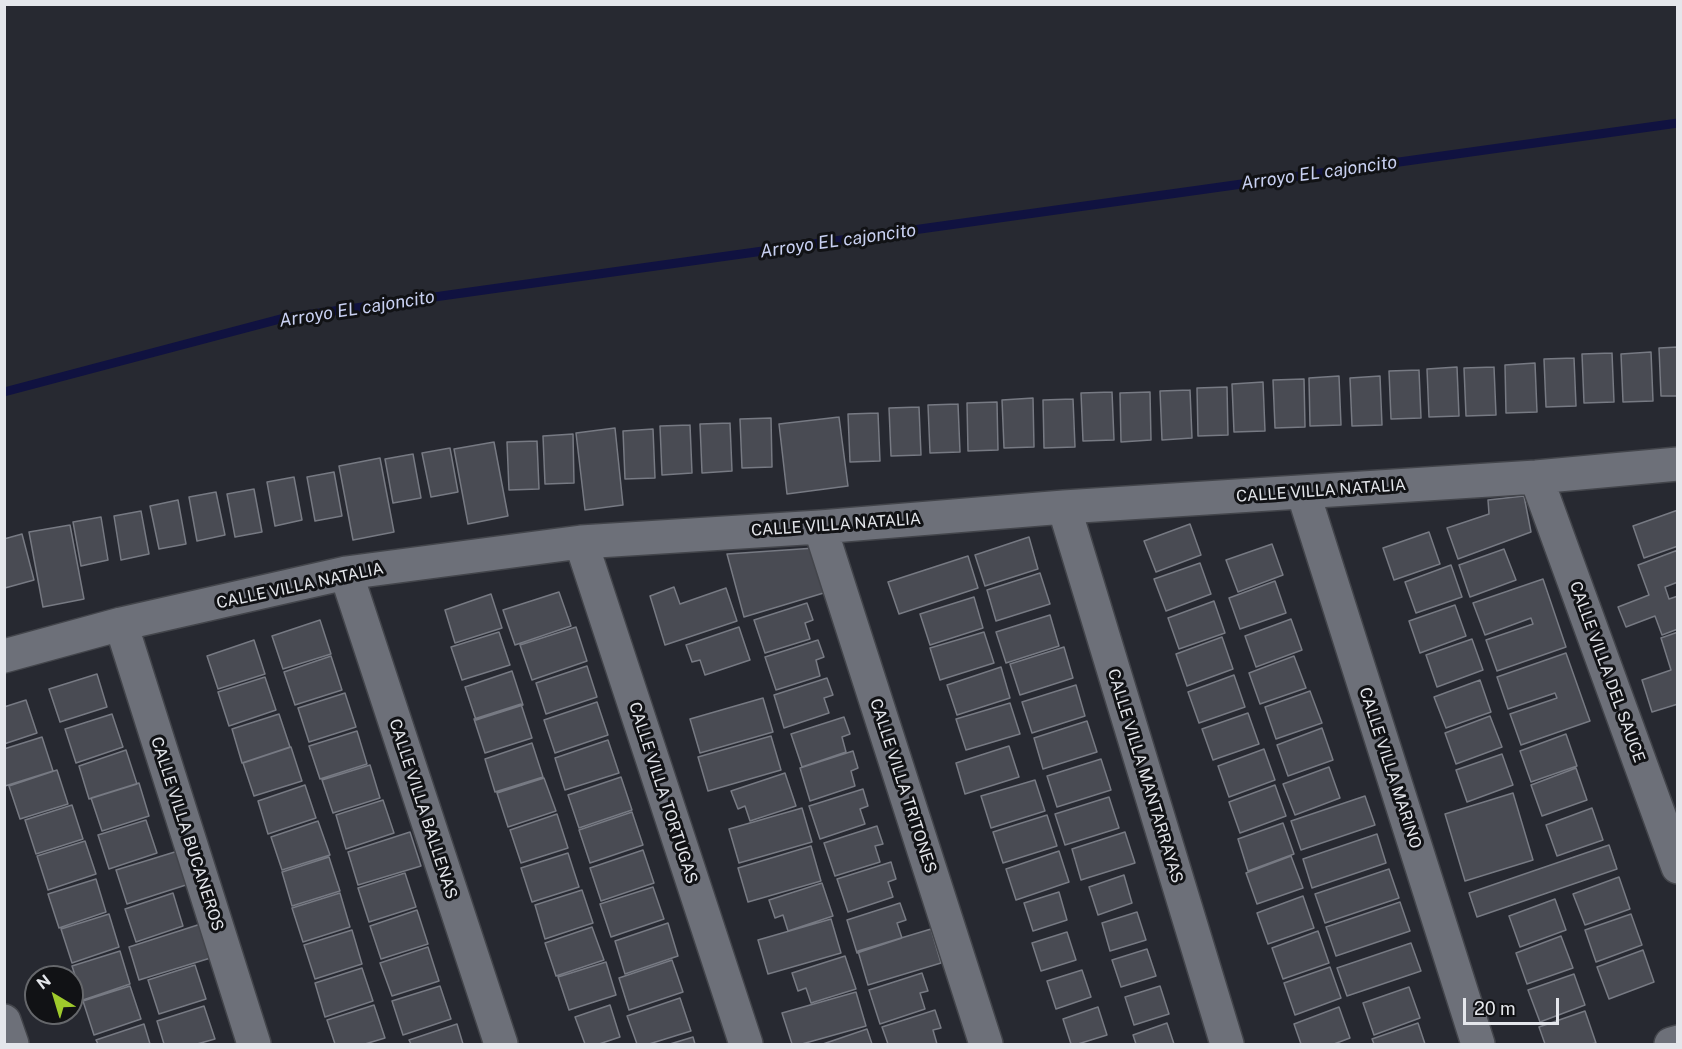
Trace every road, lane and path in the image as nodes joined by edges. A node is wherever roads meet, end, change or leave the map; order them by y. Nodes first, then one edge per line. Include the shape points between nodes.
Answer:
1 (1677, 464) edge
2 (1536, 477) junction
3 (1303, 492) junction
4 (1064, 507) junction
5 (820, 526) junction
6 (581, 542) junction
7 (346, 573) junction
8 (121, 624) junction
9 (4, 656) edge
10 (1677, 867) edge
11 (4, 1021) edge
12 (1677, 1042) edge
13 (12, 1044) edge
14 (254, 1044) edge
15 (501, 1044) edge
16 (746, 1044) edge
17 (986, 1044) edge
18 (1227, 1044) edge
19 (1478, 1044) edge
20 (1671, 1044) edge

1 - 2 street, CALLE VILLA NATALIA
2 - 3 street, CALLE VILLA NATALIA
2 - 10 street, CALLE VILLA DEL SAUCE
3 - 4 street, CALLE VILLA NATALIA
3 - 19 street, CALLE VILLA MARINO
4 - 5 street, CALLE VILLA NATALIA
4 - 18 street, CALLE VILLA MANTARRAYAS
5 - 6 street, CALLE VILLA NATALIA
5 - 17 street, CALLE VILLA TRITONES
6 - 7 street, CALLE VILLA NATALIA
6 - 16 street, CALLE VILLA TORTUGAS
7 - 8 street, CALLE VILLA NATALIA
7 - 15 street, CALLE VILLA BALLENAS
8 - 9 street, CALLE VILLA NATALIA
8 - 14 street, CALLE VILLA BUCANEROS
11 - 13 street
12 - 20 street

